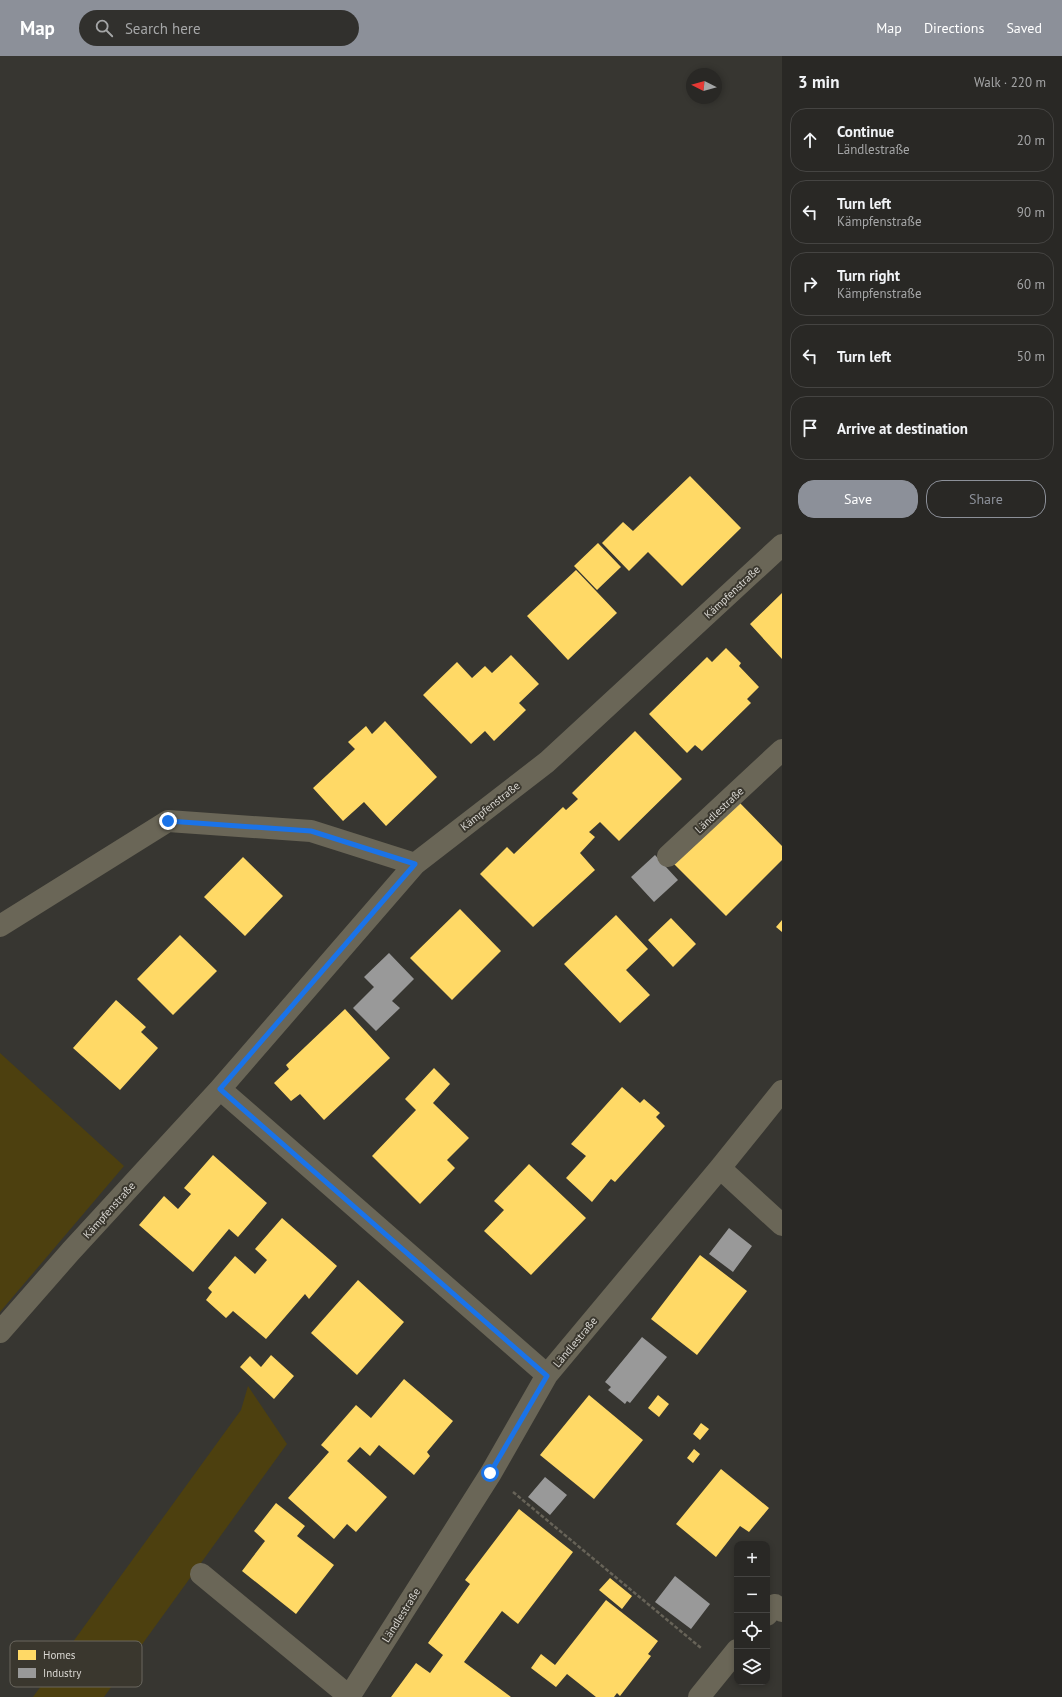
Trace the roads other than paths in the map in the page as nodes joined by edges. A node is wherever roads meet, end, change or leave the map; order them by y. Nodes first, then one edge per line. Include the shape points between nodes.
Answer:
1 (782, 545) edge
2 (778, 763) edge
3 (668, 856) dead end
4 (415, 864) junction
5 (0, 926) edge
6 (220, 1089) junction
7 (782, 1091) edge
8 (720, 1168) junction
9 (782, 1225) edge
10 (0, 1332) edge
11 (547, 1376) junction
12 (201, 1574) dead end
13 (782, 1611) edge
14 (769, 1613) edge
15 (730, 1659) edge
16 (350, 1697) edge
17 (699, 1697) edge

1 - 4 street, Kämpfenstraße via 547,762
2 - 3 street, Ländlestraße
4 - 5 street via 311,831 168,821
4 - 6 street, Kämpfenstraße
6 - 10 street, Kämpfenstraße
6 - 11 street
7 - 8 street, Ländlestraße
8 - 9 street
8 - 11 street, Ländlestraße
11 - 16 street, Ländlestraße via 490,1473
12 - 16 street
13 - 14 street via 775,1605
15 - 17 street

